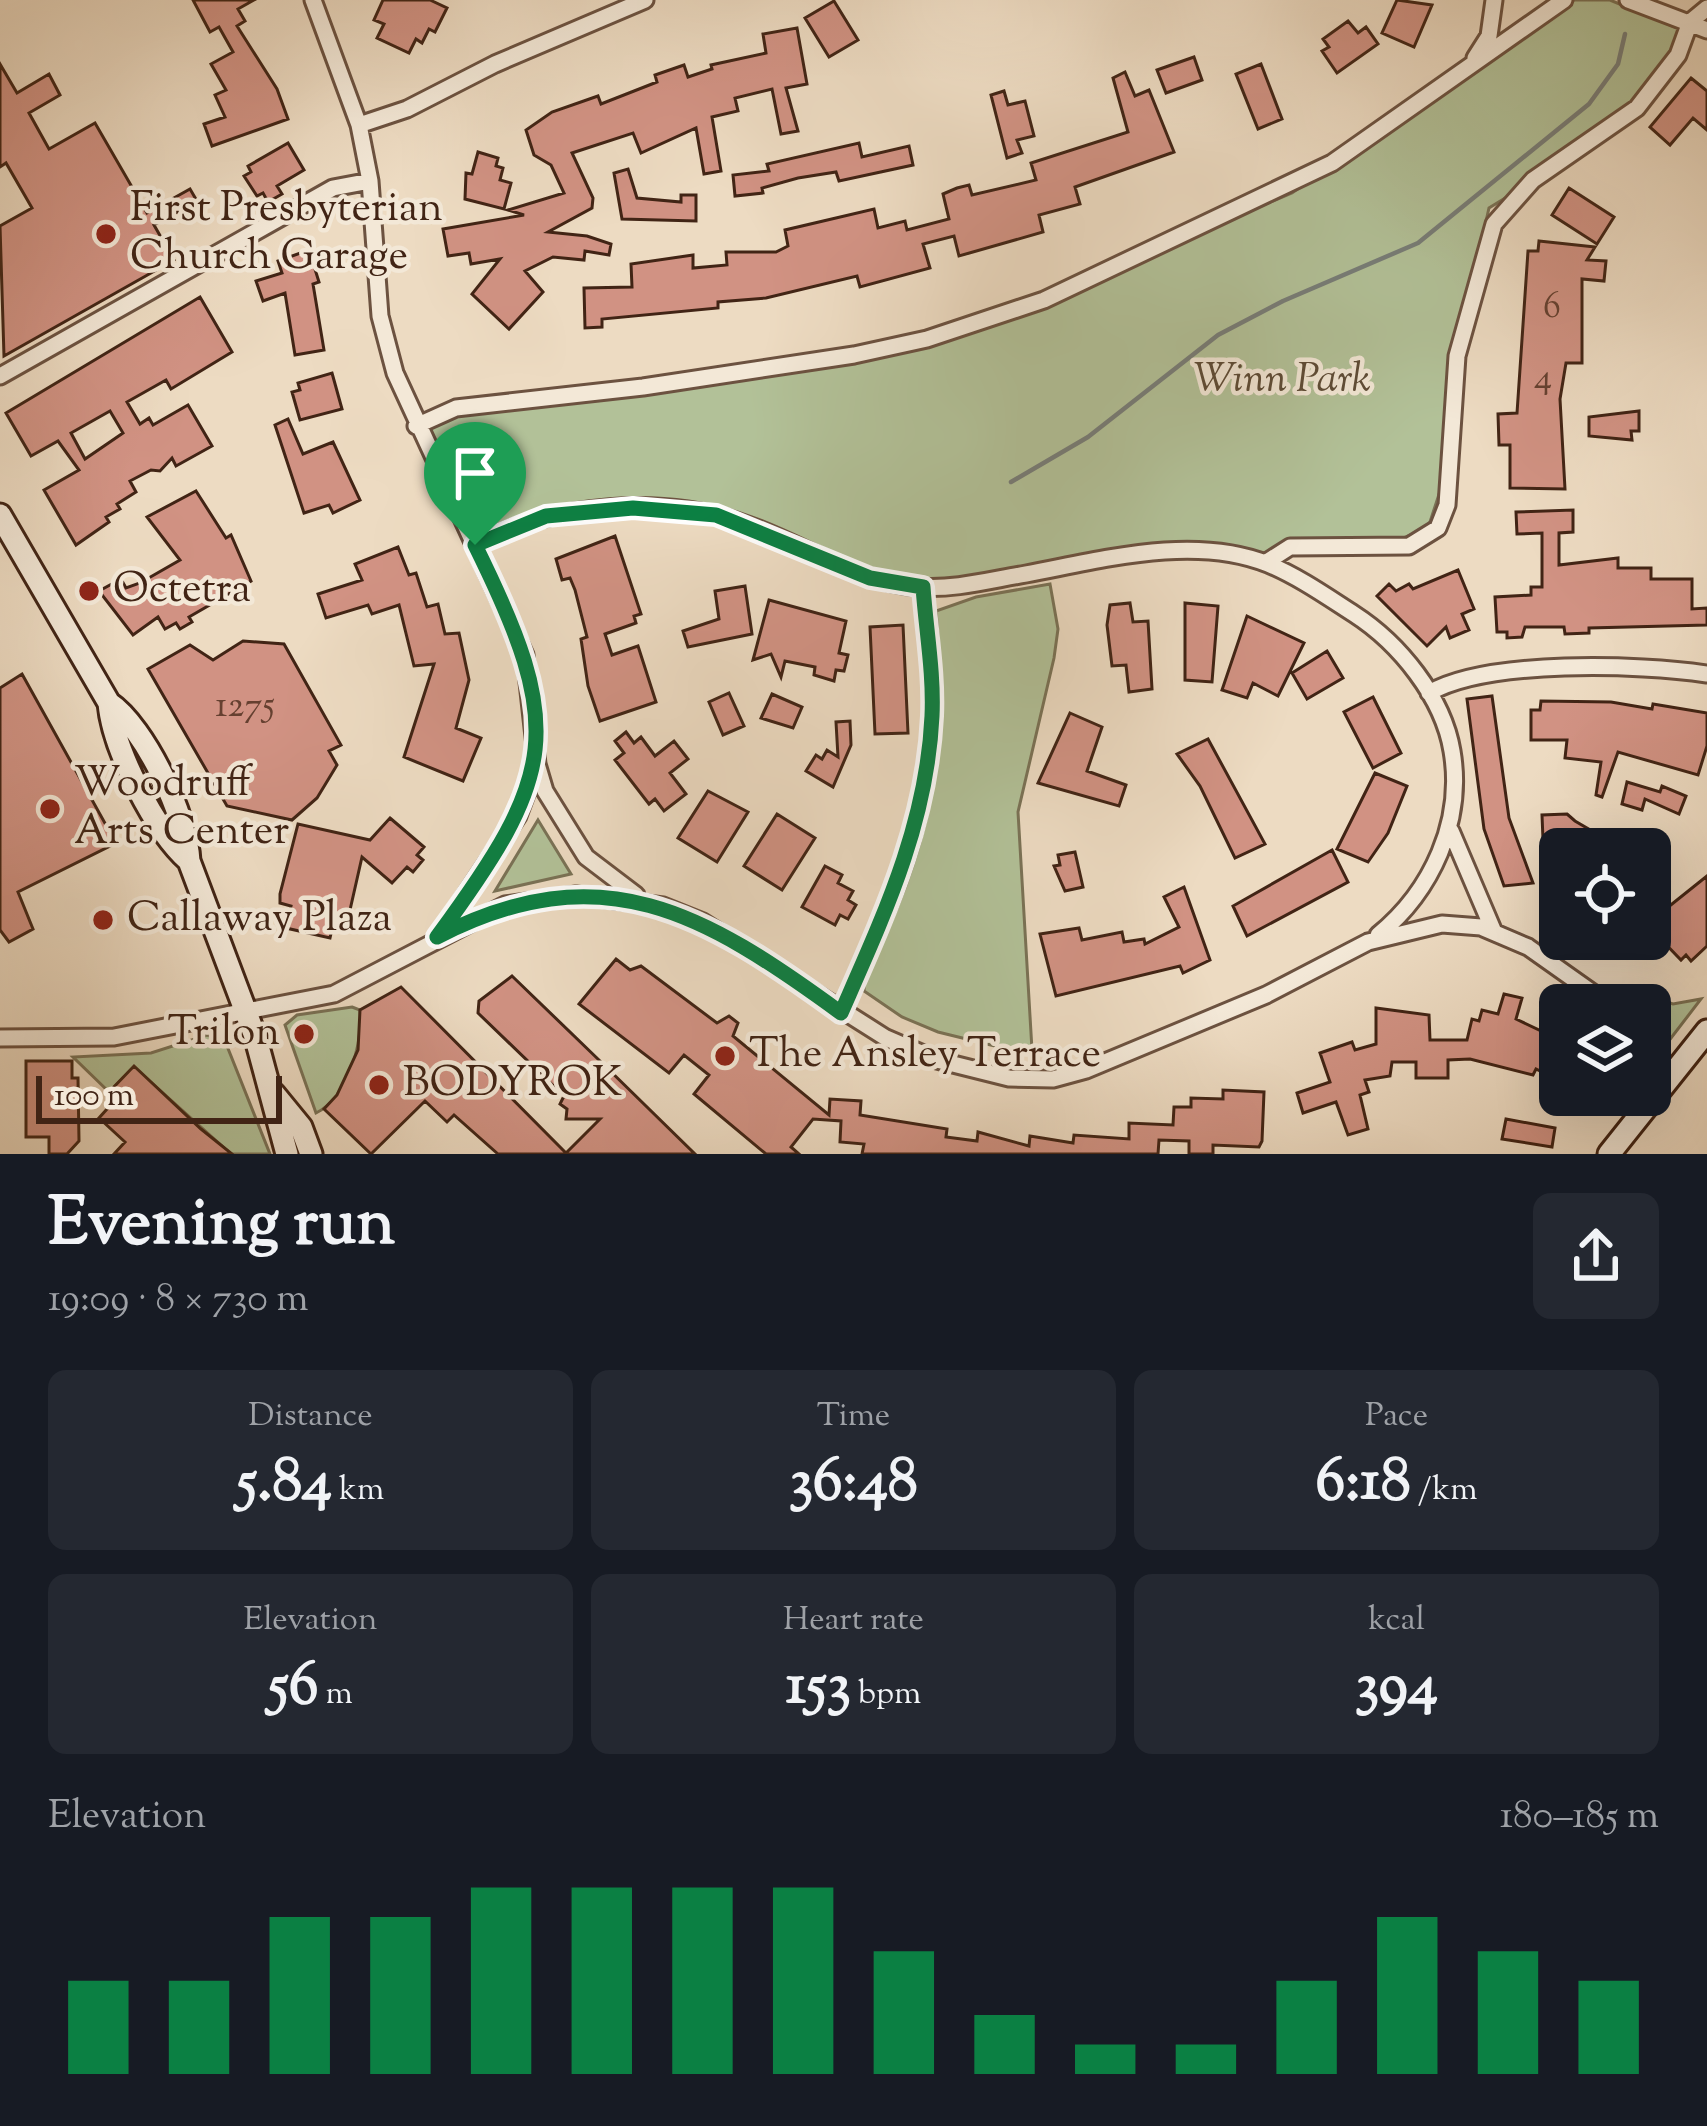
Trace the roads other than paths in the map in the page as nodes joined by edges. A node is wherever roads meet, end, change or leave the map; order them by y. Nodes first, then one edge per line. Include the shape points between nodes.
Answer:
1 (313, 0) edge
2 (645, 0) edge
3 (1494, 0) edge
4 (1564, 0) edge
5 (1628, 0) edge
6 (1707, 8) edge
7 (1690, 22) junction
8 (1707, 30) edge
9 (1461, 74) junction
10 (359, 124) junction
11 (370, 181) junction
12 (0, 376) edge
13 (416, 426) junction
14 (0, 515) edge
15 (475, 545) junction
16 (1265, 563) junction
17 (923, 587) junction
18 (1707, 674) edge
19 (1429, 693) junction
20 (537, 764) junction
21 (1451, 831) junction
22 (663, 906) junction
23 (1494, 932) junction
24 (437, 937) junction
25 (1368, 942) junction
26 (1583, 984) edge
27 (245, 1011) junction
28 (841, 1013) junction
29 (1707, 1031) edge
30 (0, 1038) edge
31 (1671, 1074) edge
32 (274, 1094) junction
33 (1638, 1116) edge
34 (287, 1154) edge
35 (311, 1154) edge
36 (1609, 1154) edge

1 - 10 street
2 - 10 street
3 - 9 street via 1489,36
4 - 9 street
5 - 7 street
6 - 7 street
7 - 8 street
7 - 16 street via 1678,56 1637,108 1533,181 1494,224 1457,356 1447,505 1438,528 1409,546 1290,547
9 - 13 street via 1332,163 1096,278 994,318 854,355 456,408
10 - 11 street
11 - 12 street via 333,188
11 - 13 street via 380,316
13 - 15 street
14 - 27 main road via 109,703 111,727 168,842 189,861
15 - 17 street via 546,516 677,508 749,525 870,578
15 - 20 street via 525,656
16 - 17 street via 1218,552 1157,553
16 - 19 street via 1371,626
17 - 28 street via 932,691 920,812
18 - 19 street via 1582,667 1450,683
19 - 21 street via 1452,749
20 - 22 street via 554,810 586,857 618,885
20 - 24 street via 518,816
21 - 23 street
21 - 25 street via 1402,913
22 - 24 street via 555,896 505,905
22 - 28 street via 734,937
23 - 25 street via 1442,923
23 - 26 street
24 - 27 street via 355,987
25 - 28 street via 1260,998 1053,1079 954,1065
27 - 30 street via 114,1037
27 - 32 main road
29 - 31 main road
32 - 34 main road
32 - 35 main road via 301,1126
33 - 36 main road

